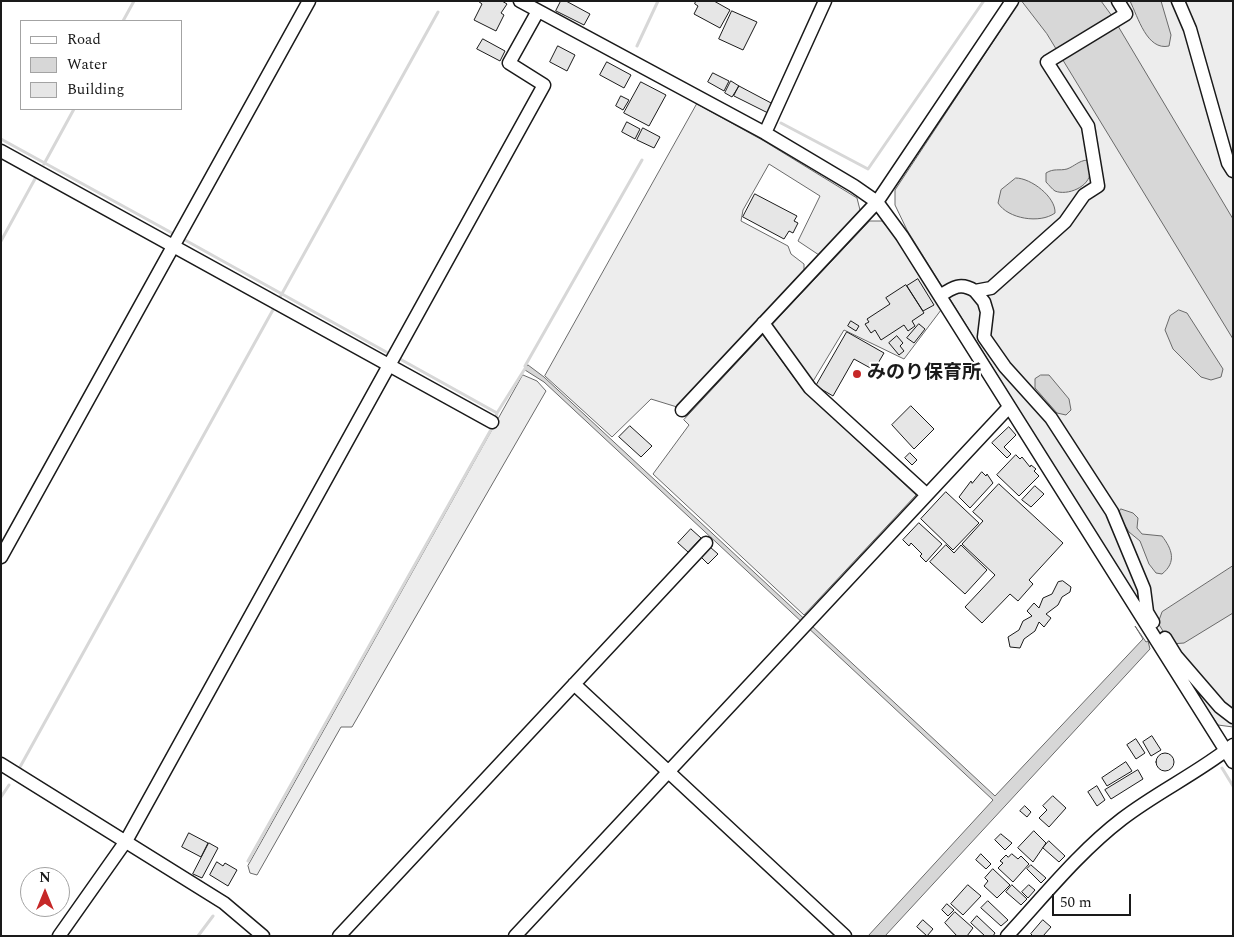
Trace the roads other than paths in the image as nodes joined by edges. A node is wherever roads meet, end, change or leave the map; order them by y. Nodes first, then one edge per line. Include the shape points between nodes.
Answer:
1 (309, 1) edge
2 (520, 1) edge
3 (825, 1) edge
4 (1118, 1) edge
5 (1178, 1) edge
6 (1010, 5) edge
7 (538, 11) junction
8 (765, 133) junction
9 (1, 152) edge
10 (1233, 171) edge
11 (877, 202) junction
12 (173, 247) junction
13 (975, 291) junction
14 (940, 296) junction
15 (763, 323) junction
16 (388, 365) junction
17 (1009, 406) junction
18 (682, 410) dead end
19 (492, 422) dead end
20 (926, 494) junction
21 (706, 543) dead end
22 (1, 557) edge
23 (574, 684) junction
24 (1233, 717) edge
25 (1230, 752) edge
26 (1, 764) edge
27 (668, 771) junction
28 (126, 841) junction
29 (1015, 933) edge
30 (59, 936) edge
31 (263, 936) edge
32 (339, 936) edge
33 (515, 936) edge
34 (845, 936) edge

1 - 12 street
2 - 7 street
3 - 8 street
4 - 13 street via 1126,14 1047,62 1088,126 1098,186 1084,196 1065,222 991,288
5 - 10 street via 1190,29
6 - 11 street
7 - 8 street
7 - 16 street via 509,63 544,85
8 - 11 street
9 - 12 street
11 - 14 street
11 - 15 street
12 - 16 street
12 - 22 street
13 - 14 street via 968,286 955,285
13 - 24 street via 987,312 984,337 1005,368 1051,418 1112,512 1144,589 1147,612 1176,656 1220,707
14 - 17 street
15 - 18 street
15 - 20 street via 810,388
16 - 19 street
16 - 28 street
17 - 20 street
17 - 25 street
20 - 27 street
21 - 23 street
23 - 27 street
23 - 32 street
25 - 29 street via 1123,818 1098,838
26 - 28 street
27 - 33 street
27 - 34 street
28 - 30 street
28 - 31 street via 224,903

